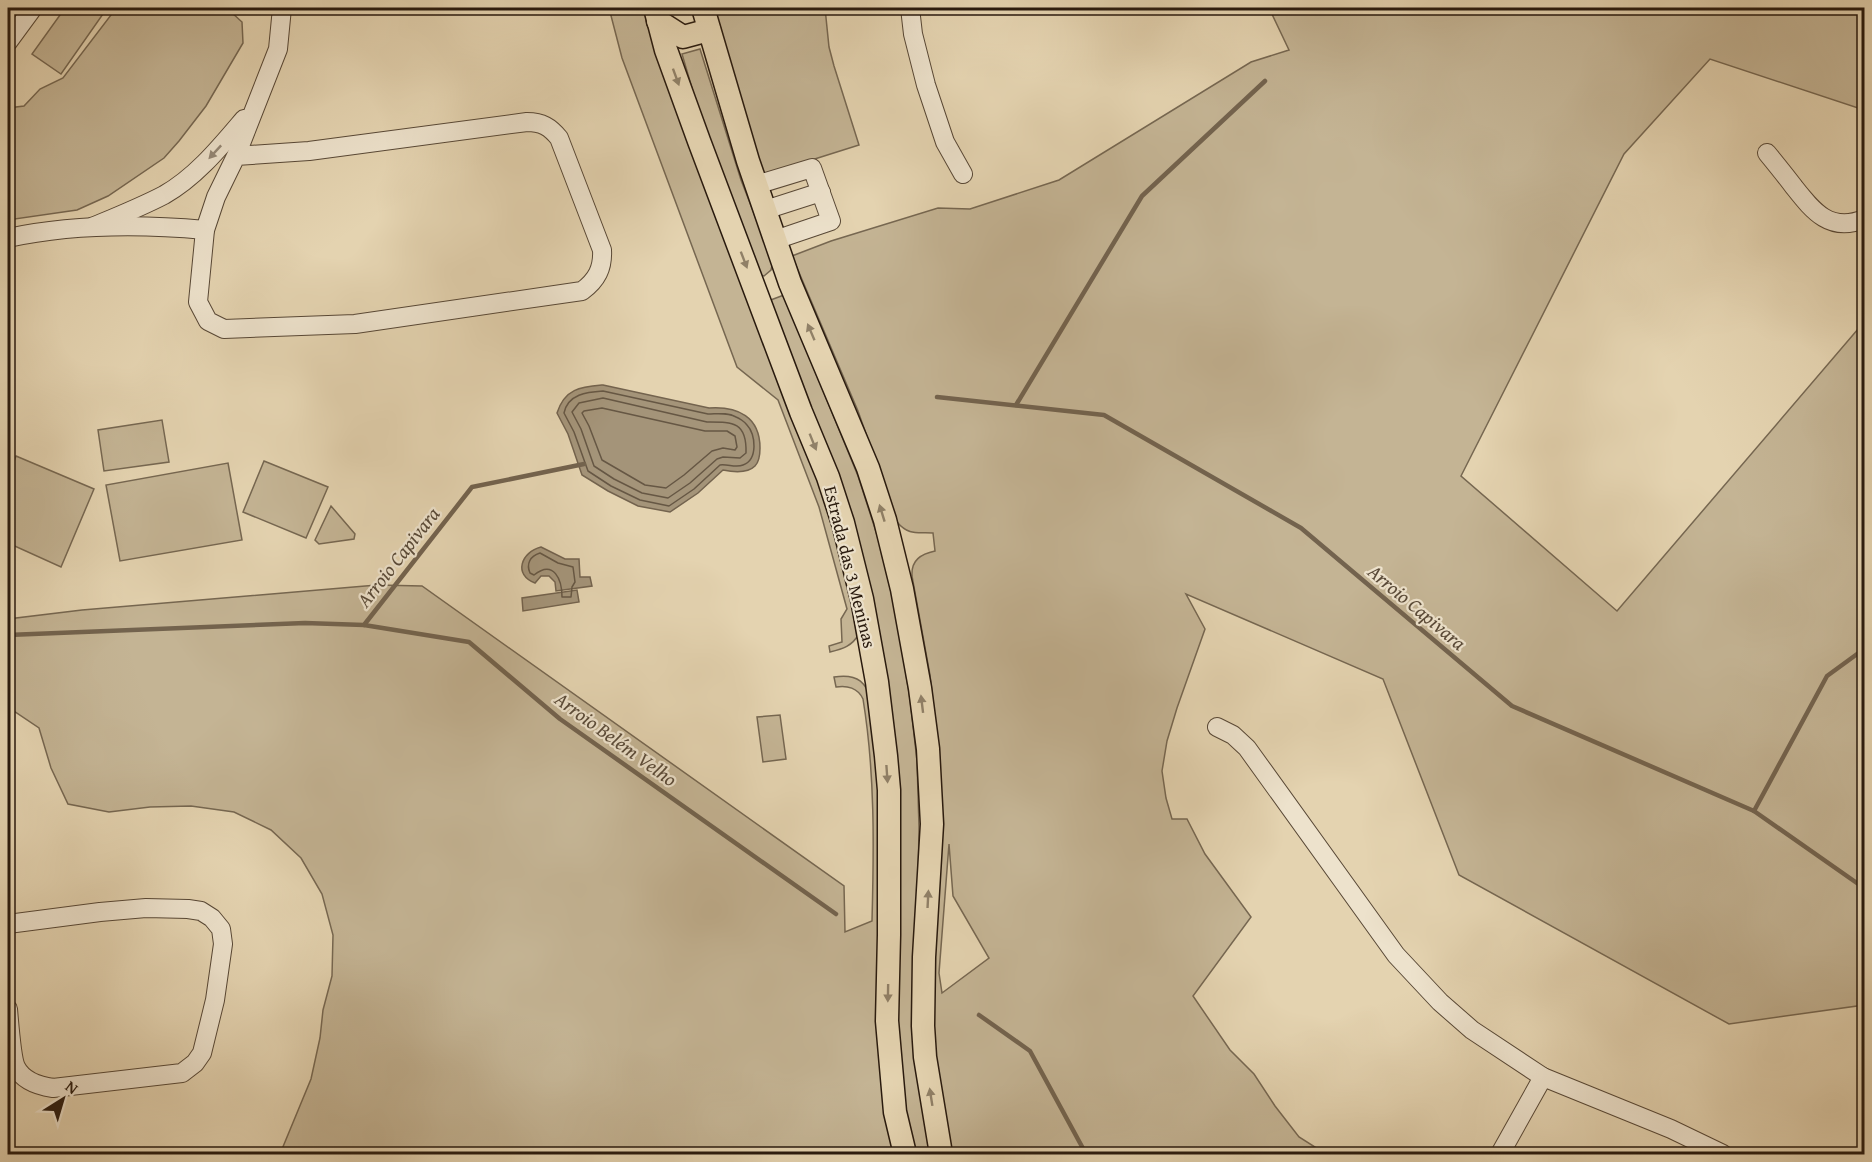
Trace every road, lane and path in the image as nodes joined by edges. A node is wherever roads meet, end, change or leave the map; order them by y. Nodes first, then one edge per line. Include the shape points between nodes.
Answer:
1 (33, 8) edge
2 (282, 8) edge
3 (703, 8) edge
4 (910, 8) edge
5 (657, 14) edge
6 (709, 30) junction
7 (8, 42) edge
8 (253, 108) junction
9 (1767, 153) dead end
10 (236, 156) junction
11 (963, 174) dead end
12 (188, 178) junction
13 (756, 185) junction
14 (821, 192) junction
15 (165, 194) junction
16 (216, 196) junction
17 (765, 210) junction
18 (1864, 219) edge
19 (161, 226) junction
20 (92, 227) junction
21 (205, 230) junction
22 (8, 238) edge
23 (775, 240) junction
24 (790, 283) junction
25 (758, 297) junction
26 (1217, 727) dead end
27 (8, 924) edge
28 (8, 1009) edge
29 (1543, 1077) junction
30 (905, 1155) edge
31 (941, 1155) edge
32 (1500, 1155) edge
33 (1723, 1155) edge

1 - 7 street
2 - 8 street via 278,49
3 - 6 main road
4 - 11 street via 926,85 945,142
5 - 6 main road via 683,37
5 -> 25 main road, Estrada das 3 Meninas via 670,60
6 - 13 main road
8 - 10 street
8 -> 12 street
9 - 18 street via 1812,210 1834,223 1853,224
10 - 16 street
10 - 21 street via 309,151 536,122 559,138 602,250 600,268 597,277 582,291 355,324 224,329 208,321 198,302
12 - 15 street
12 - 16 street via 207,177
13 - 14 street via 812,168
13 - 17 main road
14 - 17 street
14 - 23 street via 831,221
15 - 19 street via 157,214
15 - 20 street
16 - 21 street
17 - 23 main road
19 - 20 street
19 - 21 street
20 - 22 street
23 - 24 main road
24 - 25 main road
31 -> 24 main road via 923,1026 932,824 920,688 885,520 868,468
25 -> 30 main road, Estrada das 3 Meninas via 843,523 871,650 889,790 887,1021 895,1112
26 - 29 street via 1247,748 1413,975 1472,1030
27 - 28 street via 100,912 188,909 212,918 221,929 224,944 202,1053 182,1073 53,1088 35,1083 15,1066
29 - 32 street
29 - 33 street via 1671,1129

